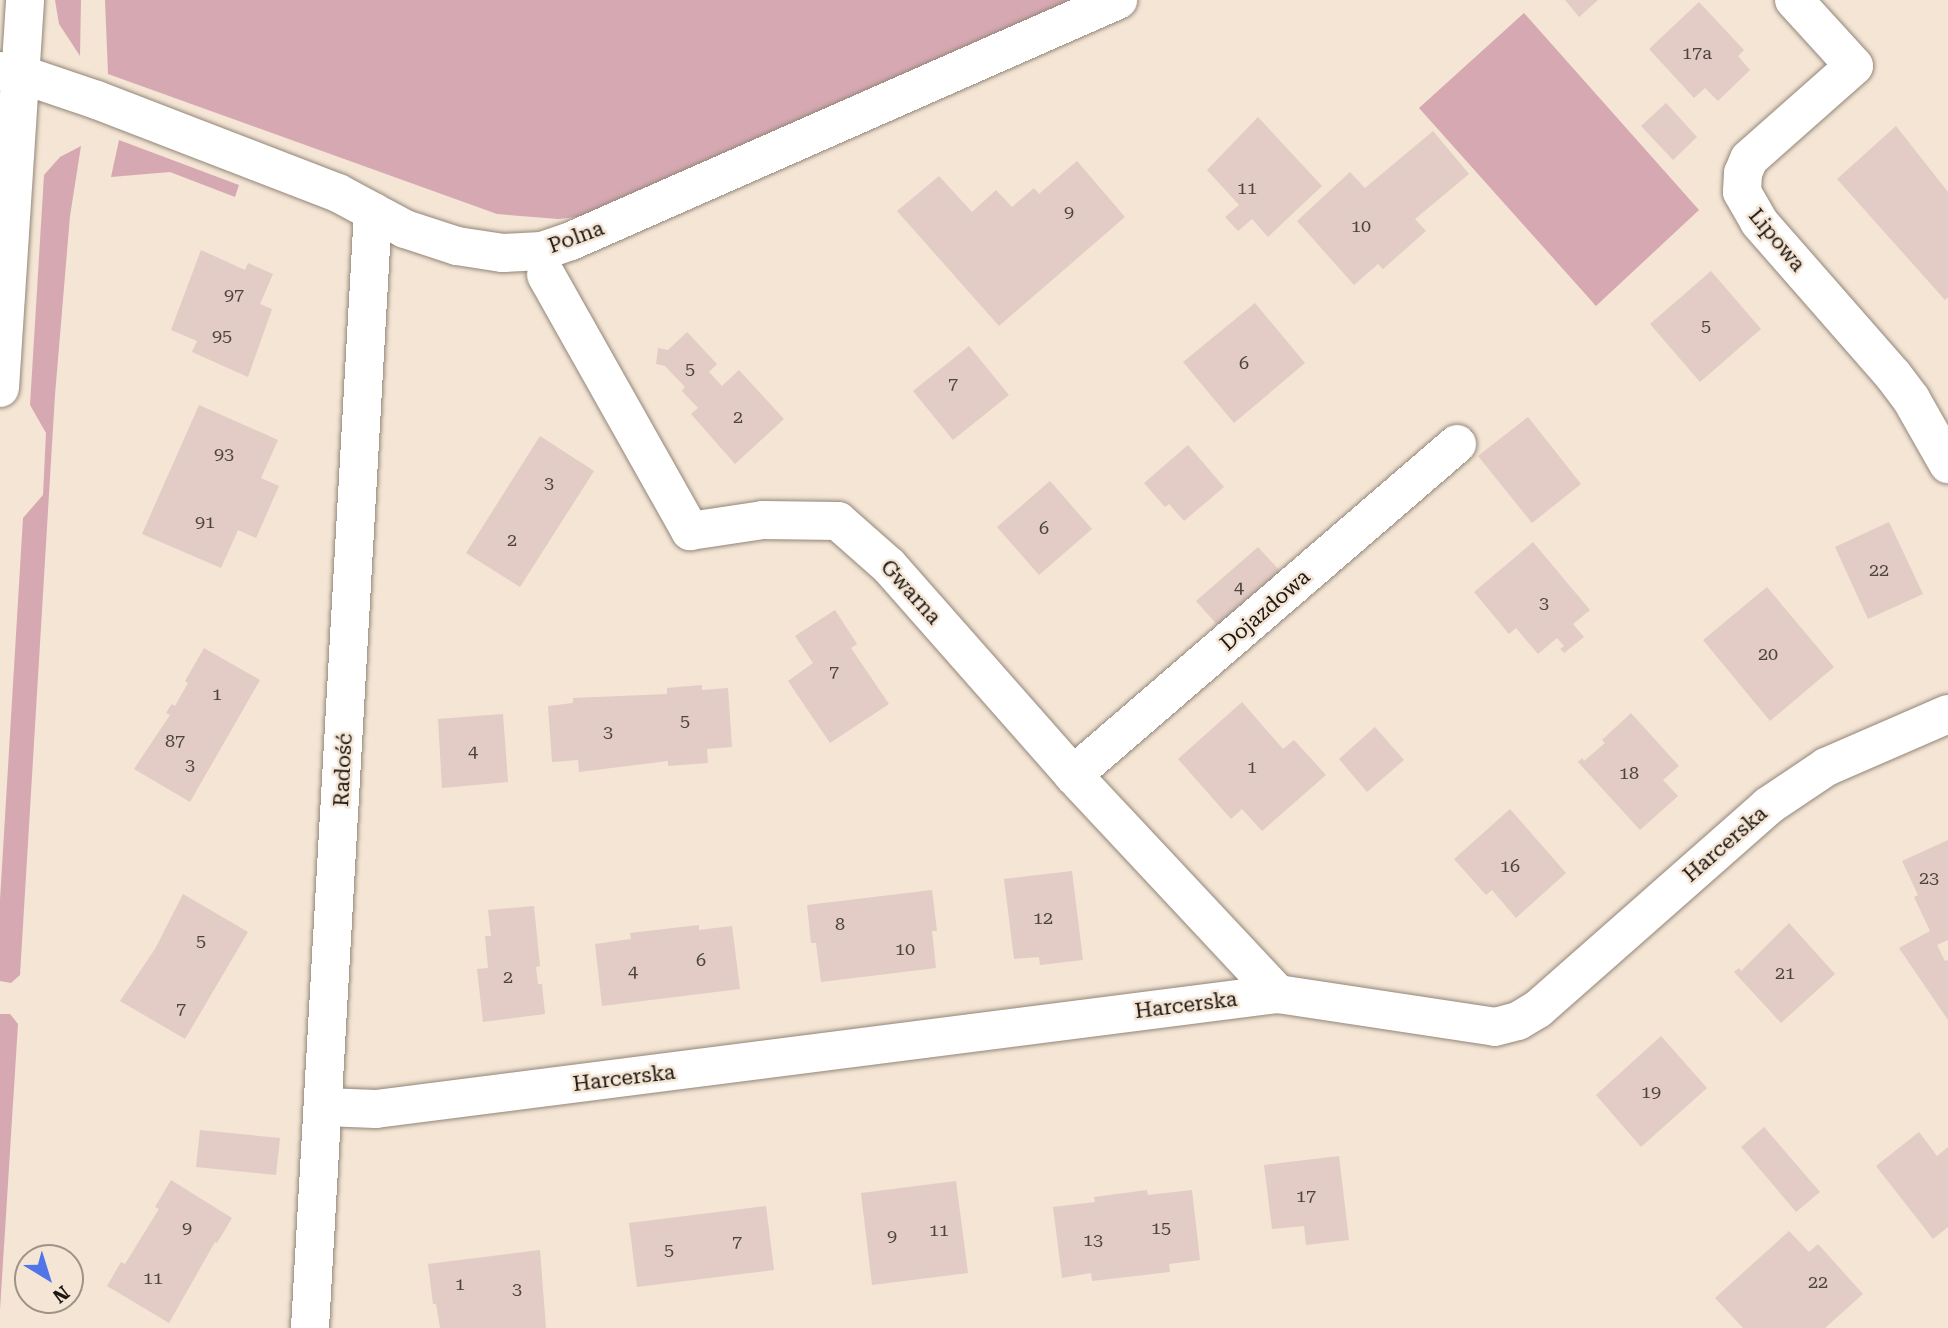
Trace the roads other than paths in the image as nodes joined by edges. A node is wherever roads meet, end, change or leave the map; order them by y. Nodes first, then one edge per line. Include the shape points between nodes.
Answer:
1 (24, 0) edge
2 (1118, 0) edge
3 (1794, 0) edge
4 (10, 73) edge
5 (373, 212) junction
6 (546, 275) dead end
7 (0, 388) edge
8 (1938, 418) edge
9 (1457, 444) dead end
10 (1948, 464) edge
11 (1948, 714) edge
12 (1073, 775) junction
13 (1279, 993) junction
14 (324, 1107) junction
15 (310, 1328) edge

1 - 4 street
2 - 5 street, Polna via 649,209 542,251 502,253 457,246 405,229
3 - 8 street, Lipowa via 1854,66 1749,159 1742,173 1742,192 1759,222 1893,374
4 - 5 street, Polna via 338,193
4 - 7 street
5 - 14 street, Radość
6 - 12 street, Gwarna via 690,531 763,520 838,520 889,566
8 - 10 street, Lipowa
9 - 12 street, Dojazdowa
11 - 13 street, Harcerska via 1826,767 1768,806 1538,1009 1518,1021 1495,1027
12 - 13 street, Gwarna
13 - 14 street, Harcerska via 376,1109
14 - 15 street, Radość

